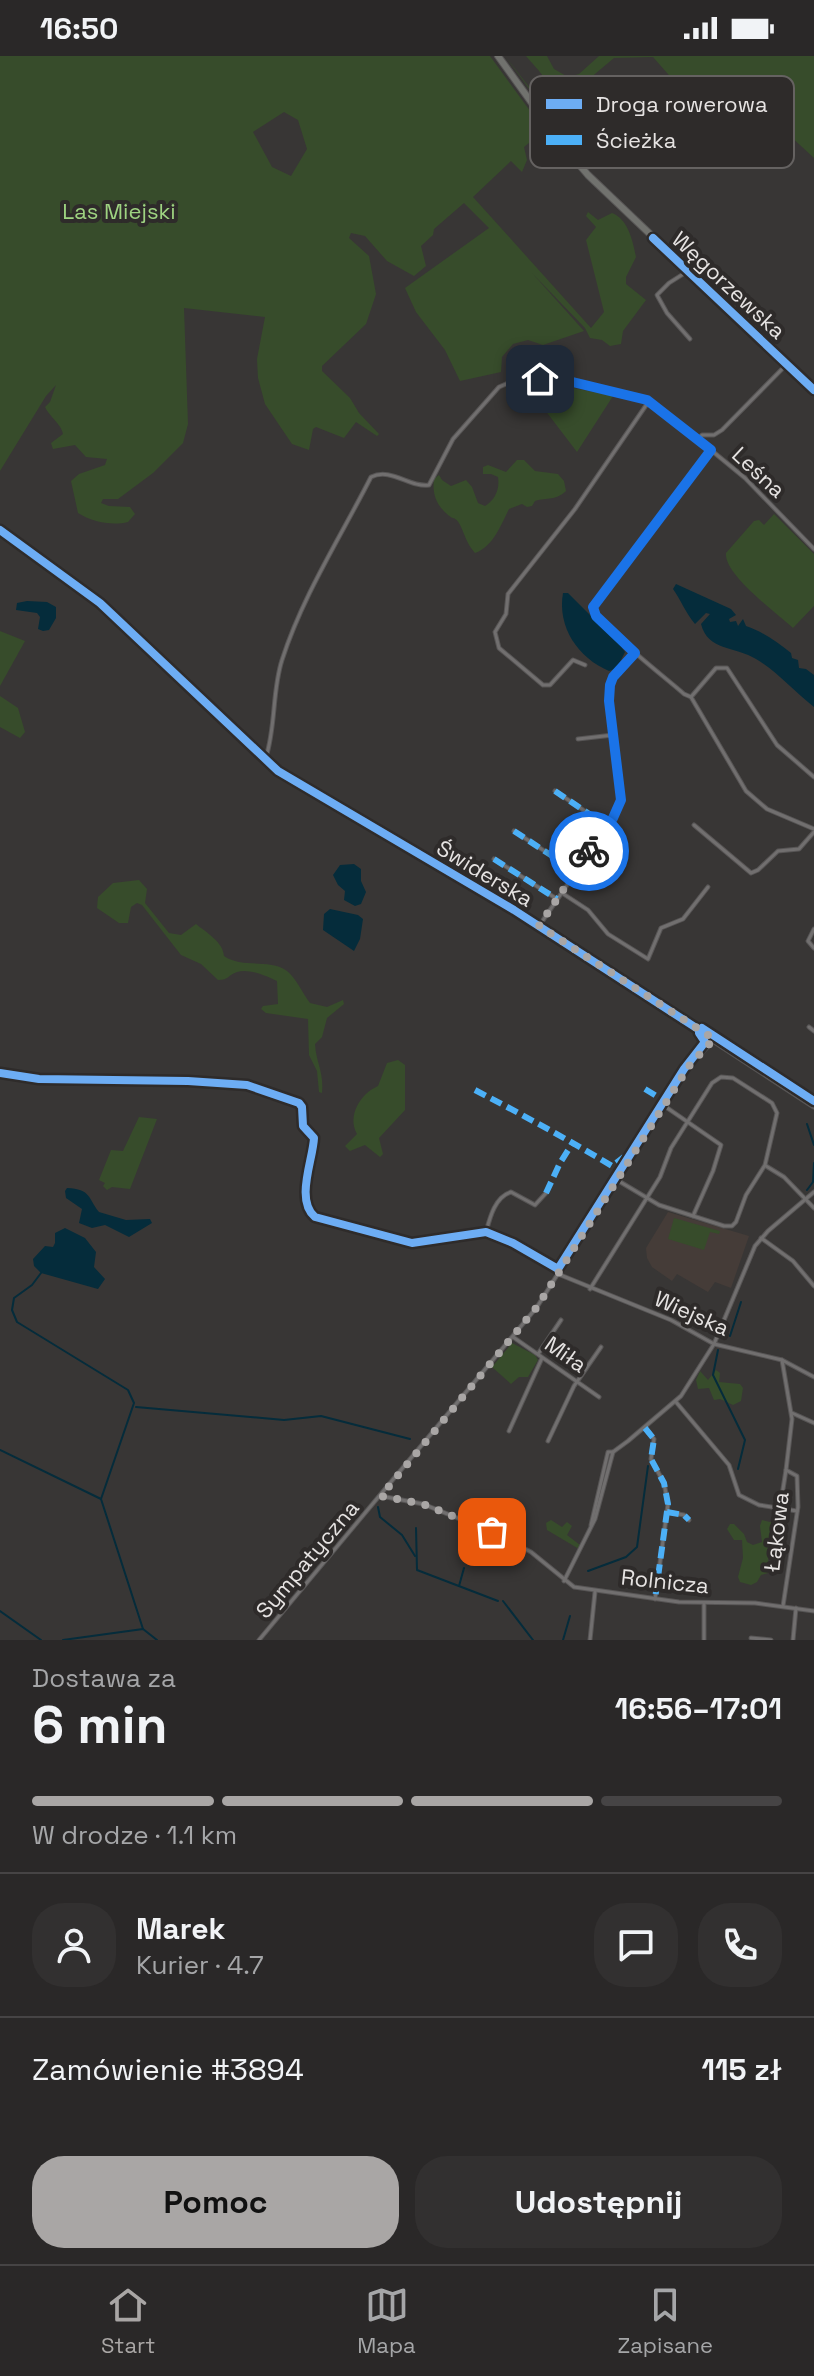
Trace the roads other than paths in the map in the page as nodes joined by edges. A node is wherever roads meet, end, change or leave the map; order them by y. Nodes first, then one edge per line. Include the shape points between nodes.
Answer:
1 (498, 56) edge
2 (530, 99) edge
3 (583, 168) edge
4 (688, 271) junction
5 (690, 339) dead end
6 (787, 364) junction
7 (552, 378) junction
8 (555, 390) dead end
9 (814, 390) edge
10 (649, 401) junction
11 (698, 439) junction
12 (711, 450) junction
13 (0, 530) edge
14 (814, 549) edge
15 (635, 653) junction
16 (585, 665) dead end
17 (691, 697) junction
18 (613, 735) junction
19 (578, 739) dead end
20 (264, 759) junction
21 (814, 777) edge
22 (555, 791) dead end
23 (694, 825) dead end
24 (607, 826) junction
25 (514, 831) dead end
26 (814, 831) edge
27 (494, 859) dead end
28 (575, 871) junction
29 (708, 887) dead end
30 (561, 892) junction
31 (557, 899) junction
32 (539, 926) junction
33 (814, 929) edge
34 (814, 948) edge
35 (809, 1027) dead end
36 (814, 1031) edge
37 (714, 1039) junction
38 (0, 1073) edge
39 (663, 1105) junction
40 (814, 1106) edge
41 (687, 1122) junction
42 (765, 1165) junction
43 (617, 1180) junction
44 (814, 1192) edge
45 (546, 1193) dead end
46 (646, 1198) junction
47 (807, 1199) junction
48 (814, 1208) edge
49 (693, 1216) junction
50 (486, 1232) junction
51 (761, 1238) junction
52 (559, 1272) junction
53 (814, 1286) edge
54 (590, 1289) junction
55 (561, 1320) dead end
56 (513, 1337) junction
57 (714, 1344) junction
58 (601, 1347) dead end
59 (540, 1356) junction
60 (782, 1360) junction
61 (814, 1377) edge
62 (577, 1381) junction
63 (599, 1397) dead end
64 (675, 1402) junction
65 (791, 1413) junction
66 (814, 1423) edge
67 (645, 1428) junction
68 (509, 1431) dead end
69 (548, 1441) dead end
70 (786, 1470) junction
71 (381, 1496) junction
72 (780, 1508) junction
73 (797, 1511) junction
74 (667, 1512) junction
75 (689, 1520) dead end
76 (564, 1581) junction
77 (596, 1591) junction
78 (655, 1599) junction
79 (704, 1603) junction
80 (783, 1606) junction
81 (796, 1608) junction
82 (814, 1611) edge
83 (751, 1638) dead end
84 (259, 1640) edge
85 (590, 1640) edge
86 (704, 1640) edge
87 (771, 1640) edge
88 (793, 1640) edge

1 - 2 main road, Węgorzewska
3 - 4 main road, Węgorzewska
4 - 5 street via 657,295
4 - 6 main road, Węgorzewska
6 - 9 main road, Węgorzewska
6 - 11 street via 722,430
7 - 8 street
7 - 10 street, Leśna
7 - 20 street, Leśna via 499,387 453,439 429,485 387,475 371,477 325,560 288,643
10 - 11 street, Leśna
10 - 16 street via 508,594 506,614 495,632 499,648 543,685 550,685 573,660
11 - 12 street, Leśna
12 - 14 street, Leśna
12 - 15 street via 593,607
13 - 20 street, Świderska via 100,603
15 - 17 street
15 - 18 street via 610,685
17 - 21 street via 716,668 727,668 782,751
17 - 26 street via 746,791 767,809
18 - 19 street
18 - 24 street via 621,800
20 - 32 street, Świderska via 297,784
22 - 24 street
23 - 26 street via 751,873 778,851 799,849
24 - 28 street
25 - 28 street
27 - 31 street
28 - 30 street
29 - 30 street via 683,919 661,928 648,959 608,934 588,910
30 - 31 street
31 - 32 street
32 - 37 street, Świderska
33 - 34 street via 808,941
35 - 36 street
37 - 39 street, Sympatyczna via 693,1059
37 - 40 street, Świderska
38 - 50 street via 39,1079 247,1085 291,1099 302,1107 303,1126 315,1141 306,1203 320,1219 412,1243
39 - 41 street
39 - 43 street, Sympatyczna
41 - 42 street via 712,1083 733,1078 776,1108
41 - 46 street
41 - 49 street via 721,1145
42 - 47 street
42 - 49 street via 735,1224
43 - 46 street
43 - 52 street, Sympatyczna
44 - 47 street
45 - 50 street via 535,1205 511,1192 503,1195
46 - 49 street
46 - 54 street
47 - 48 street
47 - 51 street
50 - 52 street, Wiejska
51 - 53 street via 793,1261
51 - 57 street
52 - 54 street, Wiejska
52 - 56 street, Sympatyczna
54 - 57 street, Wiejska via 671,1320
55 - 59 street
56 - 59 street, Miła
56 - 71 street, Sympatyczna
57 - 60 street, Wiejska
57 - 64 street
58 - 62 street
59 - 62 street, Miła
59 - 68 street
60 - 61 street, Wiejska
60 - 65 street, Łąkowa
62 - 63 street, Miła
62 - 69 street
64 - 67 street
64 - 72 street via 729,1465 739,1495
65 - 66 street
65 - 70 street, Łąkowa
67 - 74 street via 654,1439 651,1459 664,1483
67 - 76 street via 608,1452 591,1525
70 - 72 street, Łąkowa
70 - 73 street, Łąkowa via 797,1476
71 - 76 street, Rolnicza via 423,1504 526,1549
71 - 84 street, Sympatyczna
72 - 73 street
73 - 80 street, Łąkowa
74 - 75 street
74 - 78 street
76 - 77 street, Rolnicza
77 - 78 street, Rolnicza
77 - 85 street
78 - 79 street, Rolnicza
79 - 80 street, Rolnicza
79 - 86 street
80 - 81 street, Rolnicza
81 - 82 street, Rolnicza
81 - 88 street
83 - 87 street

